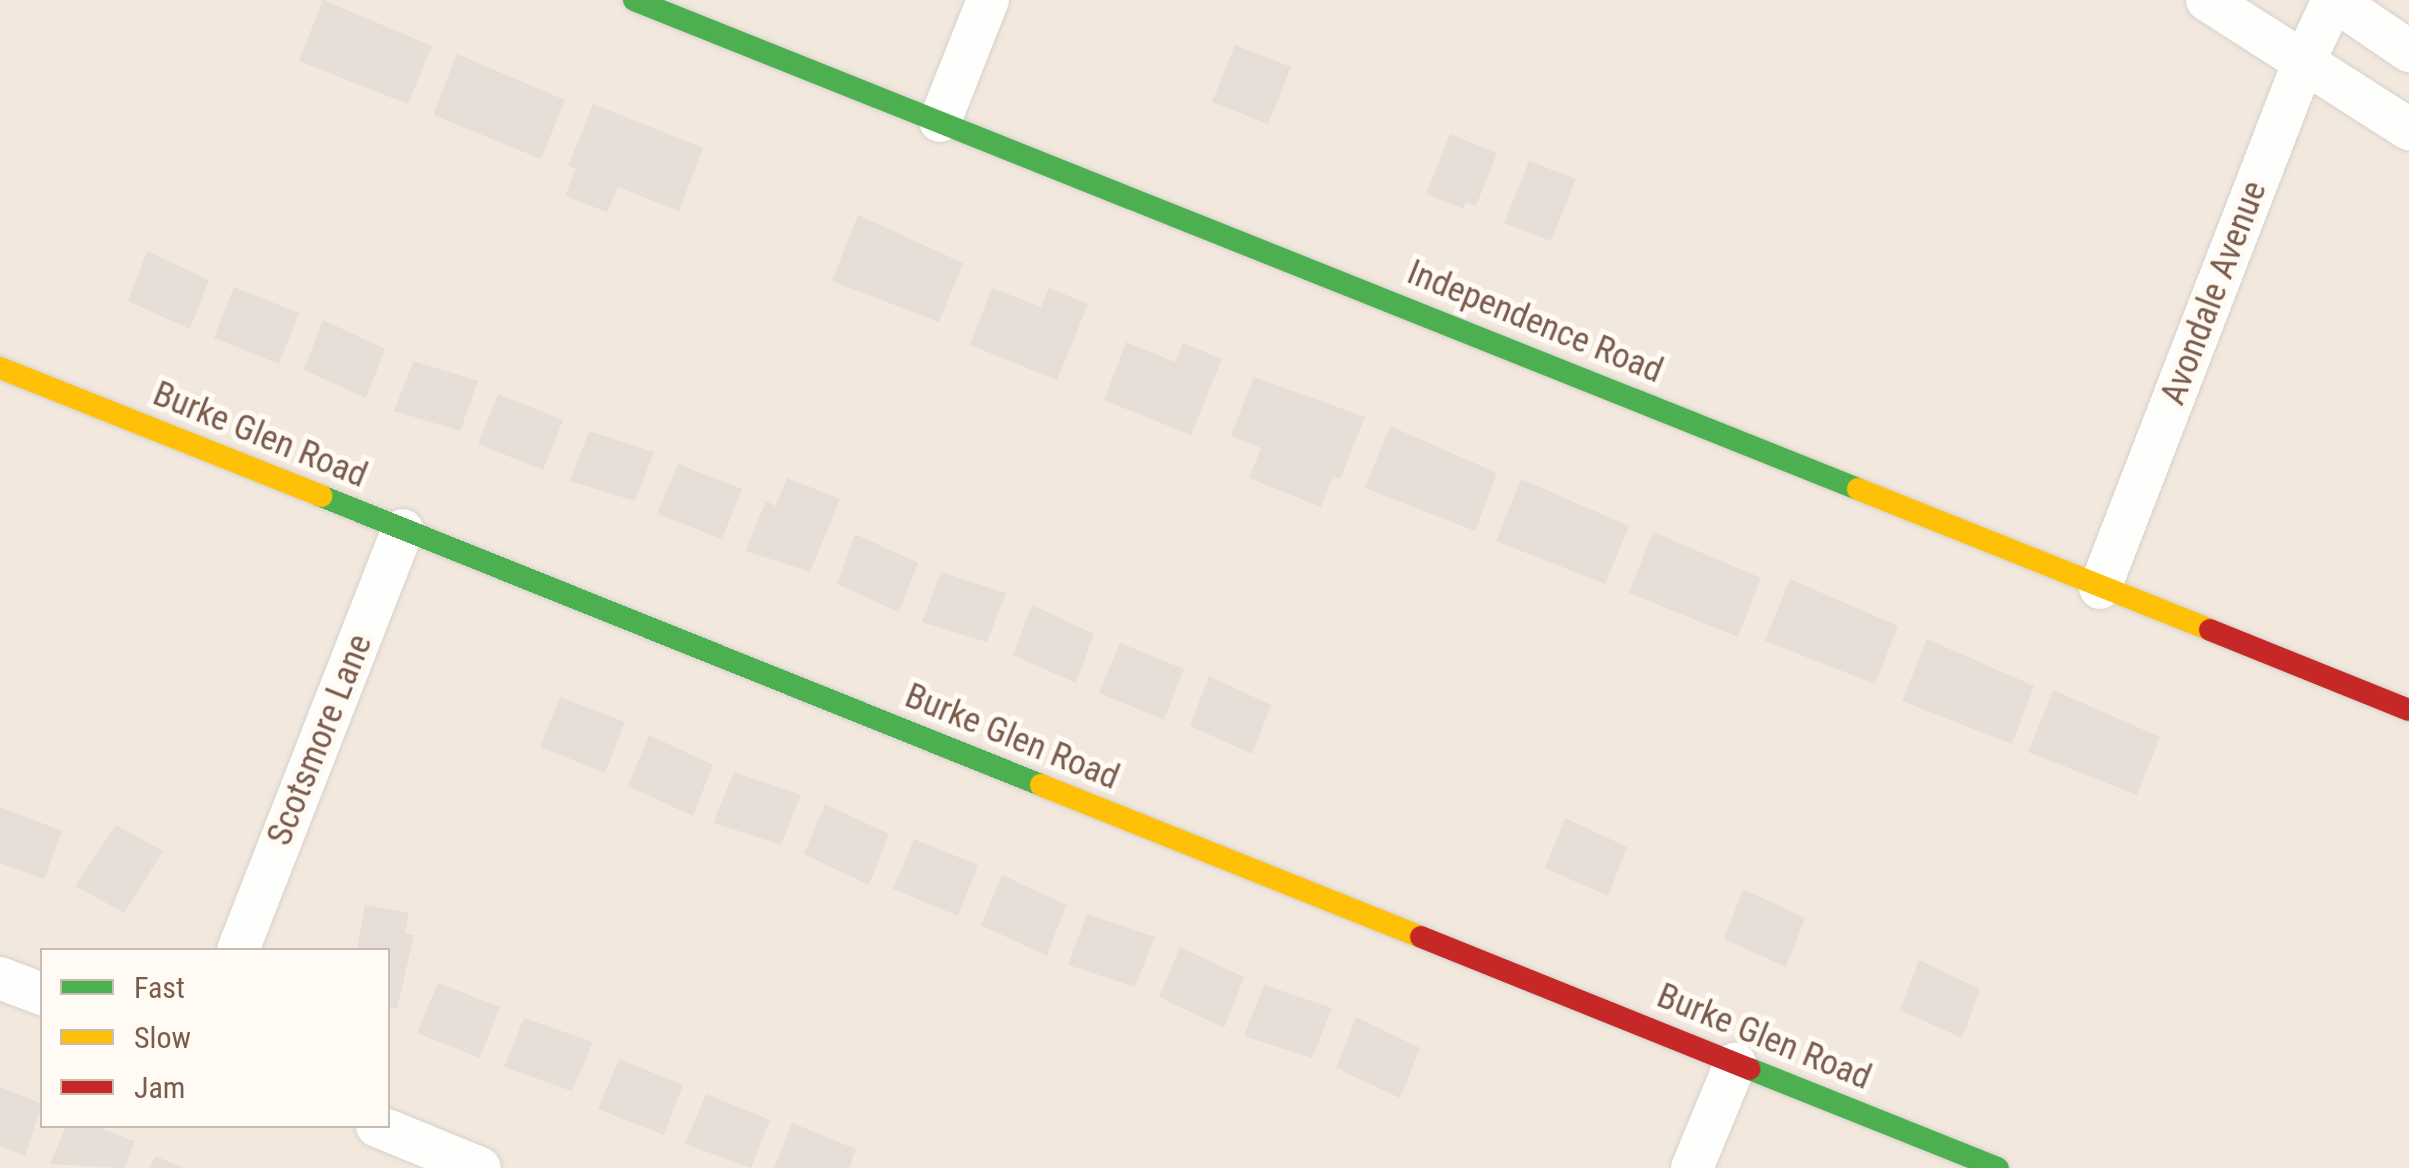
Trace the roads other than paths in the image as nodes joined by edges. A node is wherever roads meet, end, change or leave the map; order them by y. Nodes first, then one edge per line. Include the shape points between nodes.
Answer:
1 (634, 0) edge
2 (988, 0) edge
3 (2207, 0) edge
4 (2334, 0) edge
5 (2409, 50) edge
6 (2302, 66) junction
7 (940, 120) junction
8 (2409, 129) edge
9 (0, 368) edge
10 (403, 530) junction
11 (2100, 588) junction
12 (2409, 710) edge
13 (239, 948) edge
14 (0, 978) edge
15 (40, 993) edge
16 (1736, 1064) junction
17 (382, 1128) edge
18 (480, 1168) edge
19 (1692, 1168) edge
20 (1998, 1168) edge

1 - 7 street, Independence Road
2 - 7 street
3 - 6 street
4 - 5 street
4 - 6 street, Avondale Avenue
6 - 8 street
6 - 11 street, Avondale Avenue
7 - 11 street, Independence Road
9 - 10 street, Burke Glen Road
10 - 13 street, Scotsmore Lane
10 - 16 street, Burke Glen Road
11 - 12 street, Independence Road
14 - 15 street
16 - 19 street
16 - 20 street, Burke Glen Road
17 - 18 street

